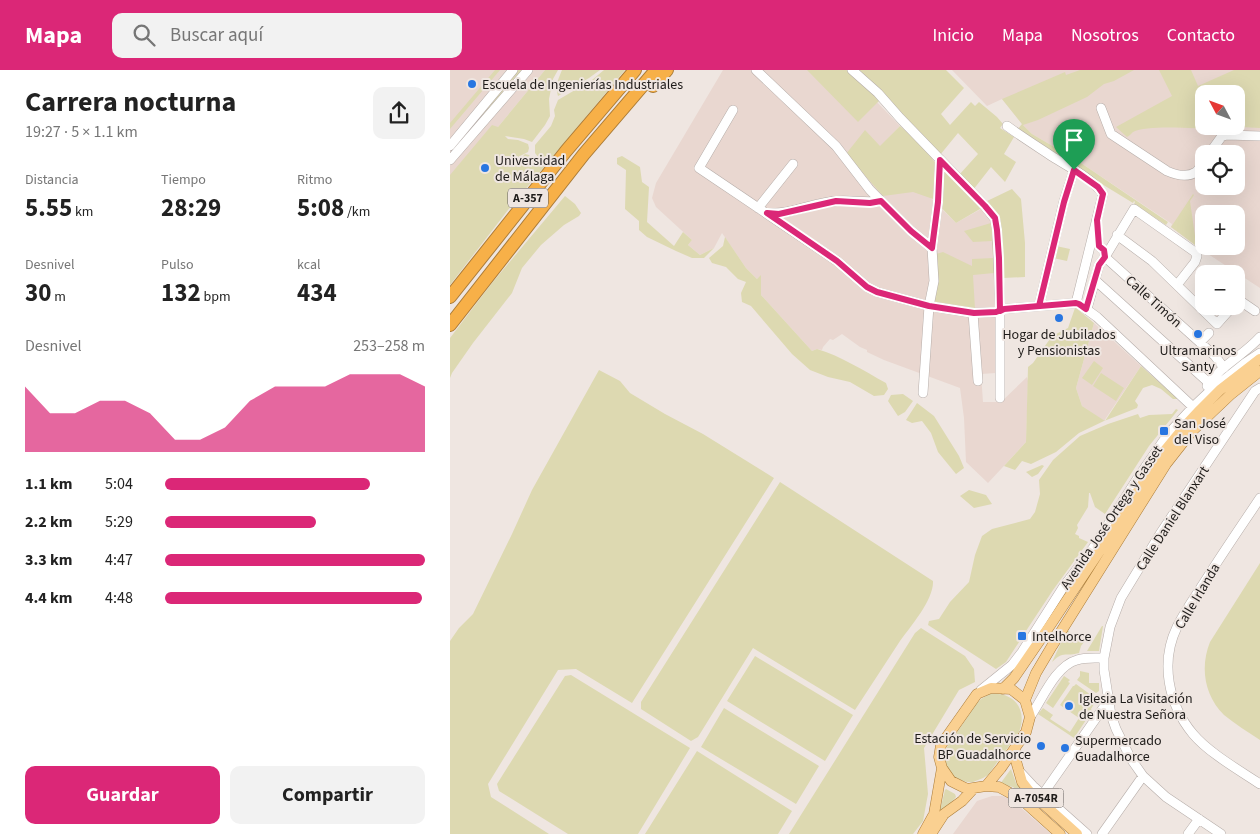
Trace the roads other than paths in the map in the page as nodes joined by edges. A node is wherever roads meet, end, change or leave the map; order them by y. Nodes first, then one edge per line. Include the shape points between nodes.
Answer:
1 (513, 70) edge
2 (528, 70) edge
3 (634, 70) edge
4 (656, 70) edge
5 (667, 70) edge
6 (756, 70) edge
7 (852, 70) edge
8 (1101, 108) dead end
9 (734, 110) dead end
10 (1008, 126) dead end
11 (1260, 136) edge
12 (1215, 145) edge
13 (450, 146) edge
14 (450, 160) edge
15 (940, 160) junction
16 (793, 164) dead end
17 (1074, 170) junction
18 (1195, 172) edge
19 (881, 201) junction
20 (758, 208) junction
21 (767, 213) junction
22 (537, 214) junction
23 (1097, 220) junction
24 (1117, 235) junction
25 (1099, 246) junction
26 (932, 248) junction
27 (1089, 251) junction
28 (1105, 257) junction
29 (1095, 280) junction
30 (1177, 285) junction
31 (450, 297) edge
32 (1076, 303) junction
33 (1195, 303) edge
34 (929, 306) junction
35 (1039, 306) junction
36 (1245, 307) edge
37 (1086, 309) junction
38 (1000, 311) junction
39 (1255, 312) dead end
40 (974, 313) junction
41 (1208, 315) edge
42 (1225, 315) edge
43 (450, 325) edge
44 (1209, 333) dead end
45 (1260, 337) edge
46 (1200, 342) junction
47 (1260, 352) edge
48 (1260, 359) edge
49 (1224, 368) junction
50 (1260, 371) edge
51 (978, 381) dead end
52 (1209, 383) junction
53 (1260, 388) edge
54 (923, 393) dead end
55 (1000, 398) dead end
56 (1193, 407) junction
57 (1260, 498) edge
58 (1104, 658) junction
59 (1003, 689) junction
60 (977, 694) junction
61 (1025, 700) junction
62 (1108, 701) junction
63 (1030, 718) junction
64 (1092, 724) junction
65 (1116, 729) junction
66 (1015, 749) junction
67 (942, 768) junction
68 (1019, 770) junction
69 (1143, 776) junction
70 (1260, 784) edge
71 (986, 786) junction
72 (974, 788) junction
73 (1043, 794) junction
74 (1199, 819) junction
75 (923, 834) edge
76 (931, 834) edge
77 (1060, 834) edge
78 (1077, 834) edge
79 (1088, 834) edge
80 (1102, 834) edge
81 (1188, 834) edge
82 (1221, 834) edge

1 - 13 street
2 - 14 street
3 - 31 highway, A-357
4 - 22 highway, A-357
5 - 22 highway
6 - 19 street via 836,146
7 - 15 street via 878,93
8 - 18 street via 1111,134 1175,175
9 - 20 street via 699,168
10 - 17 street
11 - 12 street via 1222,136
15 - 26 street
15 - 38 street via 995,218
16 - 20 street
17 - 23 street via 1103,194
17 - 35 street
19 - 21 street via 836,201 779,214
19 - 26 street
20 - 21 street
21 - 34 street via 837,261 867,287
22 - 43 highway, A-357
23 - 25 street
23 - 27 street
24 - 28 street
24 - 30 street
24 - 30 street via 1134,209 1195,252 1195,262
25 - 27 street via 1093,246
25 - 28 street, Calle Timón
26 - 34 street via 934,281
27 - 32 street
28 - 29 street
28 - 46 street, Calle Timón
29 - 37 street
29 - 52 street
30 - 33 street
32 - 35 street
32 - 37 street
34 - 40 street
34 - 54 street
35 - 38 street
36 - 39 street
37 - 56 street
38 - 40 street
38 - 55 street
40 - 51 street
41 - 42 street via 1217,324
44 - 46 street
45 - 49 street
46 - 49 street, Calle Timón
47 - 56 street, Avenida José Ortega y Gasset
48 - 59 main road, Avenida José Ortega y Gasset via 1220,390 1186,424 1158,459 1051,624
49 - 52 street
50 - 61 main road, Avenida José Ortega y Gasset via 1192,431 1166,464 1052,646
52 - 56 street
53 - 58 street, Calle Daniel Blanxart via 1120,598
56 - 60 street, Avenida José Ortega y Gasset via 1168,434 1012,666
57 - 70 street, Calle Irlanda via 1183,616 1172,639 1168,663 1169,686 1185,724 1202,744
58 - 62 street, Calle Daniel Blanxart
58 - 63 street via 1083,658 1064,667 1054,677
59 - 60 main road via 991,688
59 - 61 main road via 1011,690
60 - 67 main road via 942,745 939,757
61 - 63 main road
62 - 64 street
62 - 65 street, Calle Daniel Blanxart
63 - 66 main road
64 - 65 street via 1109,723
64 - 73 street
65 - 69 street, Calle Daniel Blanxart
66 - 68 main road, A-7054R
66 - 71 main road
67 - 72 main road via 951,781
67 - 75 main road via 934,814
68 - 73 street
68 - 78 main road, A-7054R via 1029,791
69 - 74 street, Calle Daniel Blanxart via 1166,797
69 - 80 street
71 - 72 main road
71 - 77 main road, A-7054R via 999,787 1021,799
72 - 76 main road via 944,814
73 - 79 street
74 - 81 street
74 - 82 street, Calle Daniel Blanxart

